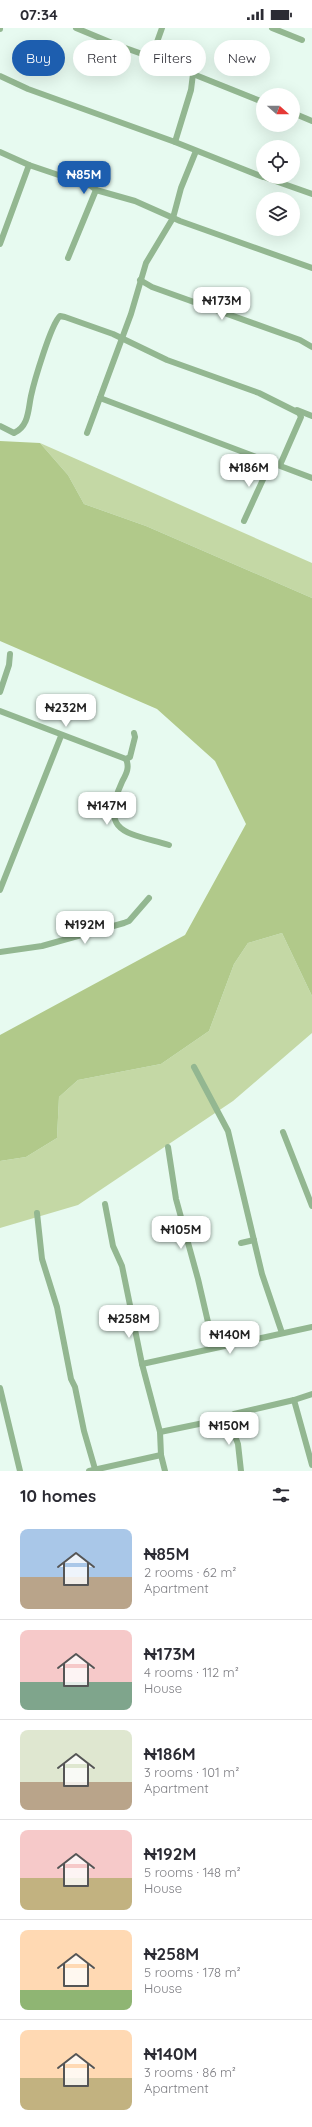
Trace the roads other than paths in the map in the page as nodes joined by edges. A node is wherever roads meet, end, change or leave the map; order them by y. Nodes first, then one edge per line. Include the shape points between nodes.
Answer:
1 (76, 28) edge
2 (162, 28) edge
3 (272, 28) edge
4 (158, 40) edge
5 (302, 40) dead end
6 (139, 52) edge
7 (0, 76) edge
8 (193, 76) edge
9 (198, 76) edge
10 (256, 99) edge
11 (300, 116) edge
12 (312, 121) edge
13 (175, 142) junction
14 (196, 151) junction
15 (0, 152) edge
16 (29, 165) junction
17 (256, 174) edge
18 (284, 184) edge
19 (96, 190) junction
20 (312, 194) edge
21 (173, 218) junction
22 (0, 244) edge
23 (68, 258) dead end
24 (312, 268) edge
25 (140, 280) junction
26 (122, 339) junction
27 (312, 346) edge
28 (100, 398) junction
29 (291, 408) junction
30 (312, 416) edge
31 (0, 426) edge
32 (87, 433) dead end
33 (271, 462) junction
34 (280, 465) junction
35 (312, 478) edge
36 (244, 521) dead end
37 (10, 654) dead end
38 (0, 692) edge
39 (0, 712) edge
40 (134, 734) dead end
41 (61, 736) junction
42 (126, 759) junction
43 (169, 845) dead end
44 (0, 890) edge
45 (148, 898) dead end
46 (0, 952) edge
47 (194, 1067) dead end
48 (284, 1132) dead end
49 (168, 1147) dead end
50 (105, 1204) dead end
51 (312, 1206) edge
52 (37, 1213) dead end
53 (254, 1240) junction
54 (241, 1242) dead end
55 (312, 1327) edge
56 (282, 1333) junction
57 (214, 1348) junction
58 (142, 1364) junction
59 (0, 1388) edge
60 (312, 1394) edge
61 (294, 1400) junction
62 (228, 1418) junction
63 (160, 1432) junction
64 (161, 1455) junction
65 (312, 1465) edge
66 (92, 1470) edge
67 (20, 1471) edge
68 (165, 1471) edge
69 (241, 1471) edge

1 - 6 street
2 - 4 street
3 - 5 street
7 - 13 street
8 - 13 street
9 - 10 street
11 - 12 street
13 - 14 street
14 - 17 street
14 - 21 street via 181,188
15 - 16 street
16 - 19 street
16 - 22 street
18 - 20 street
19 - 21 street via 135,201
19 - 23 street
21 - 24 street
21 - 25 street via 146,263
25 - 26 street
25 - 27 street via 152,287
26 - 28 street
26 - 29 street via 167,360 259,393
26 - 31 street via 60,316 52,330 33,389 29,416 20,431 14,433
28 - 32 street
28 - 33 street
29 - 30 street
29 - 34 street via 301,417
33 - 34 street
33 - 36 street
34 - 35 street
37 - 38 street
39 - 41 street
40 - 42 street via 130,757
41 - 42 street
41 - 44 street
42 - 43 street via 128,770 113,810 115,821 122,830 130,834
45 - 46 street via 129,921 124,923 54,943
47 - 53 street via 228,1131
48 - 51 street
49 - 57 street via 176,1199
50 - 58 street via 113,1246 122,1266
52 - 66 street via 42,1259 75,1387
53 - 54 street
53 - 56 street via 262,1274
55 - 56 street
56 - 57 street
57 - 58 street
58 - 63 street
59 - 67 street
60 - 61 street
61 - 62 street via 234,1414
61 - 65 street
62 - 63 street
62 - 69 street via 238,1444
63 - 64 street
64 - 66 street
64 - 68 street

